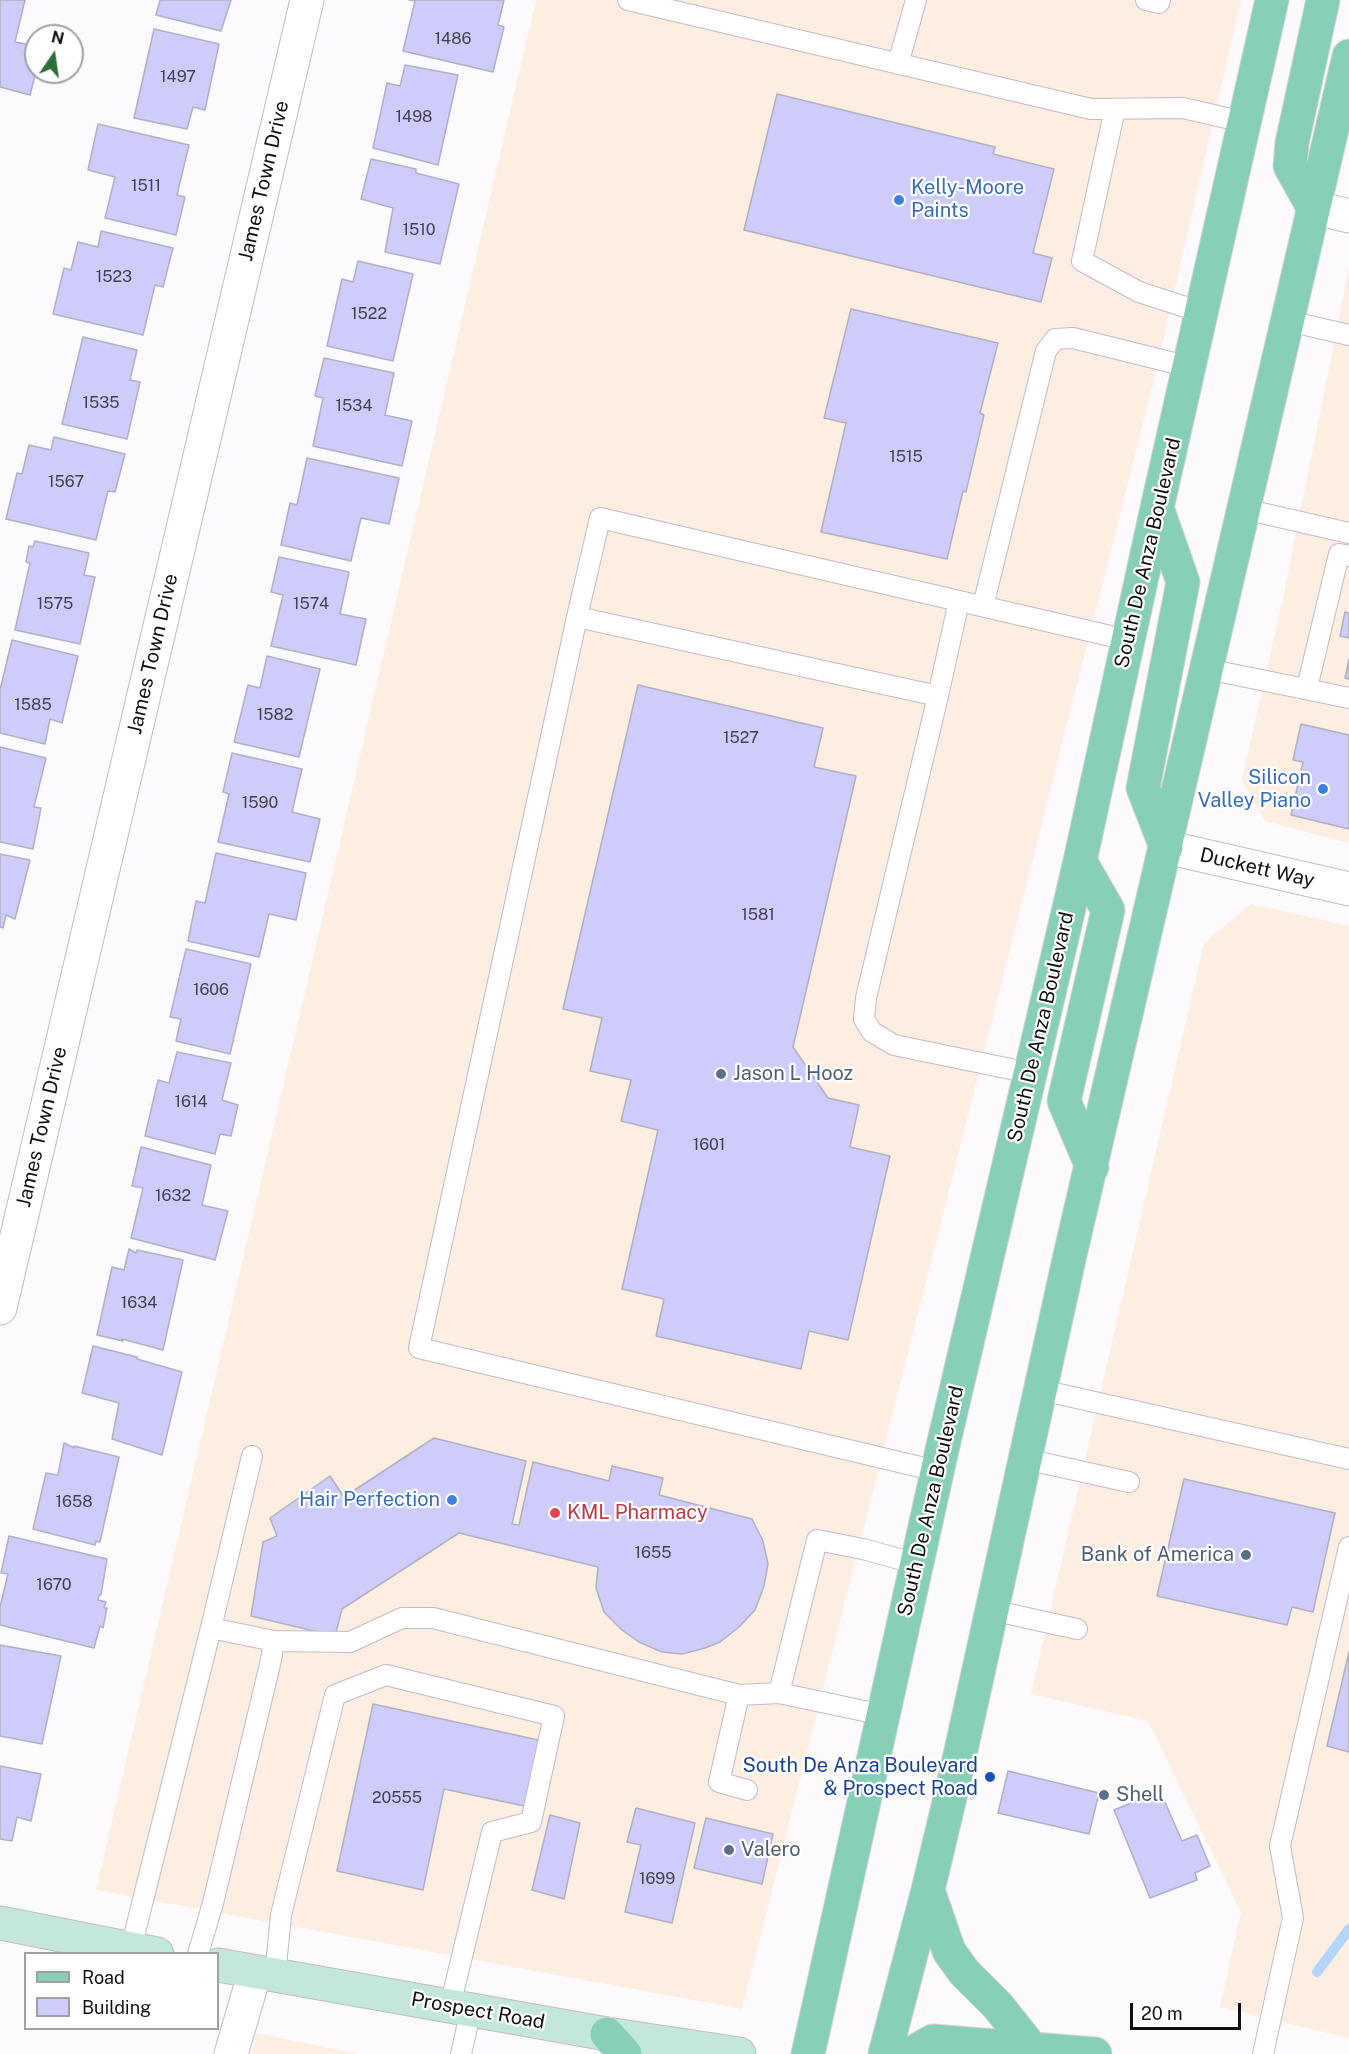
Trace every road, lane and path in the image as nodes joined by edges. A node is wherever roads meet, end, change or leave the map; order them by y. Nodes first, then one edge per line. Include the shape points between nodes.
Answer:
1 (307, 0) edge
2 (628, 0) edge
3 (916, 0) edge
4 (1146, 0) edge
5 (1160, 0) edge
6 (1272, 0) edge
7 (1323, 0) edge
8 (1349, 56) edge
9 (898, 64) junction
10 (1115, 109) junction
11 (1244, 122) junction
12 (1313, 207) junction
13 (1349, 216) edge
14 (1201, 312) junction
15 (1288, 321) junction
16 (1349, 335) edge
17 (1190, 367) junction
18 (1157, 508) junction
19 (1244, 509) junction
20 (1349, 533) edge
21 (1349, 556) edge
22 (959, 601) junction
23 (983, 606) junction
24 (577, 617) junction
25 (1128, 640) junction
26 (1207, 669) junction
27 (1307, 688) junction
28 (938, 696) junction
29 (1349, 698) edge
30 (1166, 847) junction
31 (1080, 861) junction
32 (1349, 889) edge
33 (1030, 1074) junction
34 (1092, 1167) junction
35 (0, 1308) edge
36 (1041, 1390) junction
37 (252, 1456) dead end
38 (1025, 1459) junction
39 (1349, 1459) edge
40 (937, 1471) junction
41 (1128, 1482) dead end
42 (1349, 1547) edge
43 (917, 1564) junction
44 (992, 1610) junction
45 (211, 1628) junction
46 (1077, 1629) dead end
47 (274, 1641) junction
48 (779, 1693) junction
49 (739, 1695) junction
50 (883, 1715) junction
51 (747, 1790) dead end
52 (928, 1890) junction
53 (0, 1923) edge
54 (144, 1951) edge
55 (198, 1952) edge
56 (219, 1965) edge
57 (265, 1974) junction
58 (461, 2008) junction
59 (616, 2044) edge
60 (1032, 2049) junction
61 (231, 2054) edge
62 (461, 2054) edge
63 (739, 2054) edge
64 (808, 2054) edge
65 (885, 2054) edge
66 (910, 2054) edge
67 (1095, 2054) edge
68 (1263, 2054) edge

1 - 35 street, James Town Drive
2 - 9 lane
3 - 9 lane
4 - 5 lane
6 - 11 main road, South De Anza Boulevard
7 - 12 main road via 1290,166
8 - 12 main road
9 - 10 lane via 1091,109
10 - 11 lane via 1183,108
10 - 14 lane via 1082,261 1139,292
11 - 14 main road, South De Anza Boulevard
12 - 13 street
12 - 15 main road
14 - 17 main road, South De Anza Boulevard
15 - 16 lane
15 - 19 main road
17 - 18 main road, South De Anza Boulevard
17 - 23 lane via 1072,338 1055,339 1046,351
18 - 25 main road, South De Anza Boulevard
18 - 30 main road via 1183,582 1143,788
19 - 20 lane
19 - 26 main road
21 - 27 lane via 1339,554
22 - 23 lane
22 - 24 lane via 600,518
22 - 28 lane
23 - 25 lane
24 - 28 lane
24 - 40 lane via 419,1348
25 - 31 main road, South De Anza Boulevard
26 - 27 lane
26 - 30 main road
27 - 29 lane
28 - 33 lane via 864,1019 872,1032 894,1045
30 - 32 street, Duckett Way
30 - 34 main road
31 - 33 main road, South De Anza Boulevard
31 - 34 main road via 1107,910 1064,1101
33 - 40 main road, South De Anza Boulevard
34 - 36 main road
36 - 38 main road
36 - 39 lane
37 - 45 lane
38 - 41 lane
38 - 44 main road
40 - 43 main road, South De Anza Boulevard
42 - 68 lane via 1280,1845 1293,1918
43 - 48 lane via 817,1540
43 - 50 main road, South De Anza Boulevard
44 - 46 lane
44 - 52 main road
45 - 47 lane
45 - 54 lane via 146,1888
47 - 49 lane via 350,1642 402,1618 433,1618
47 - 55 lane
48 - 49 lane
48 - 50 lane
49 - 51 lane via 719,1782
50 - 64 main road, South De Anza Boulevard
52 - 60 main road via 949,1951
52 - 65 main road
53 - 54 main road
56 - 57 main road, Prospect Road
57 - 58 main road, Prospect Road
57 - 58 lane via 335,1695 386,1675 554,1716 531,1822 492,1832
57 - 61 street
58 - 59 main road, Prospect Road
58 - 62 lane
59 - 63 main road, Prospect Road
60 - 66 main road via 933,2041
60 - 67 main road

